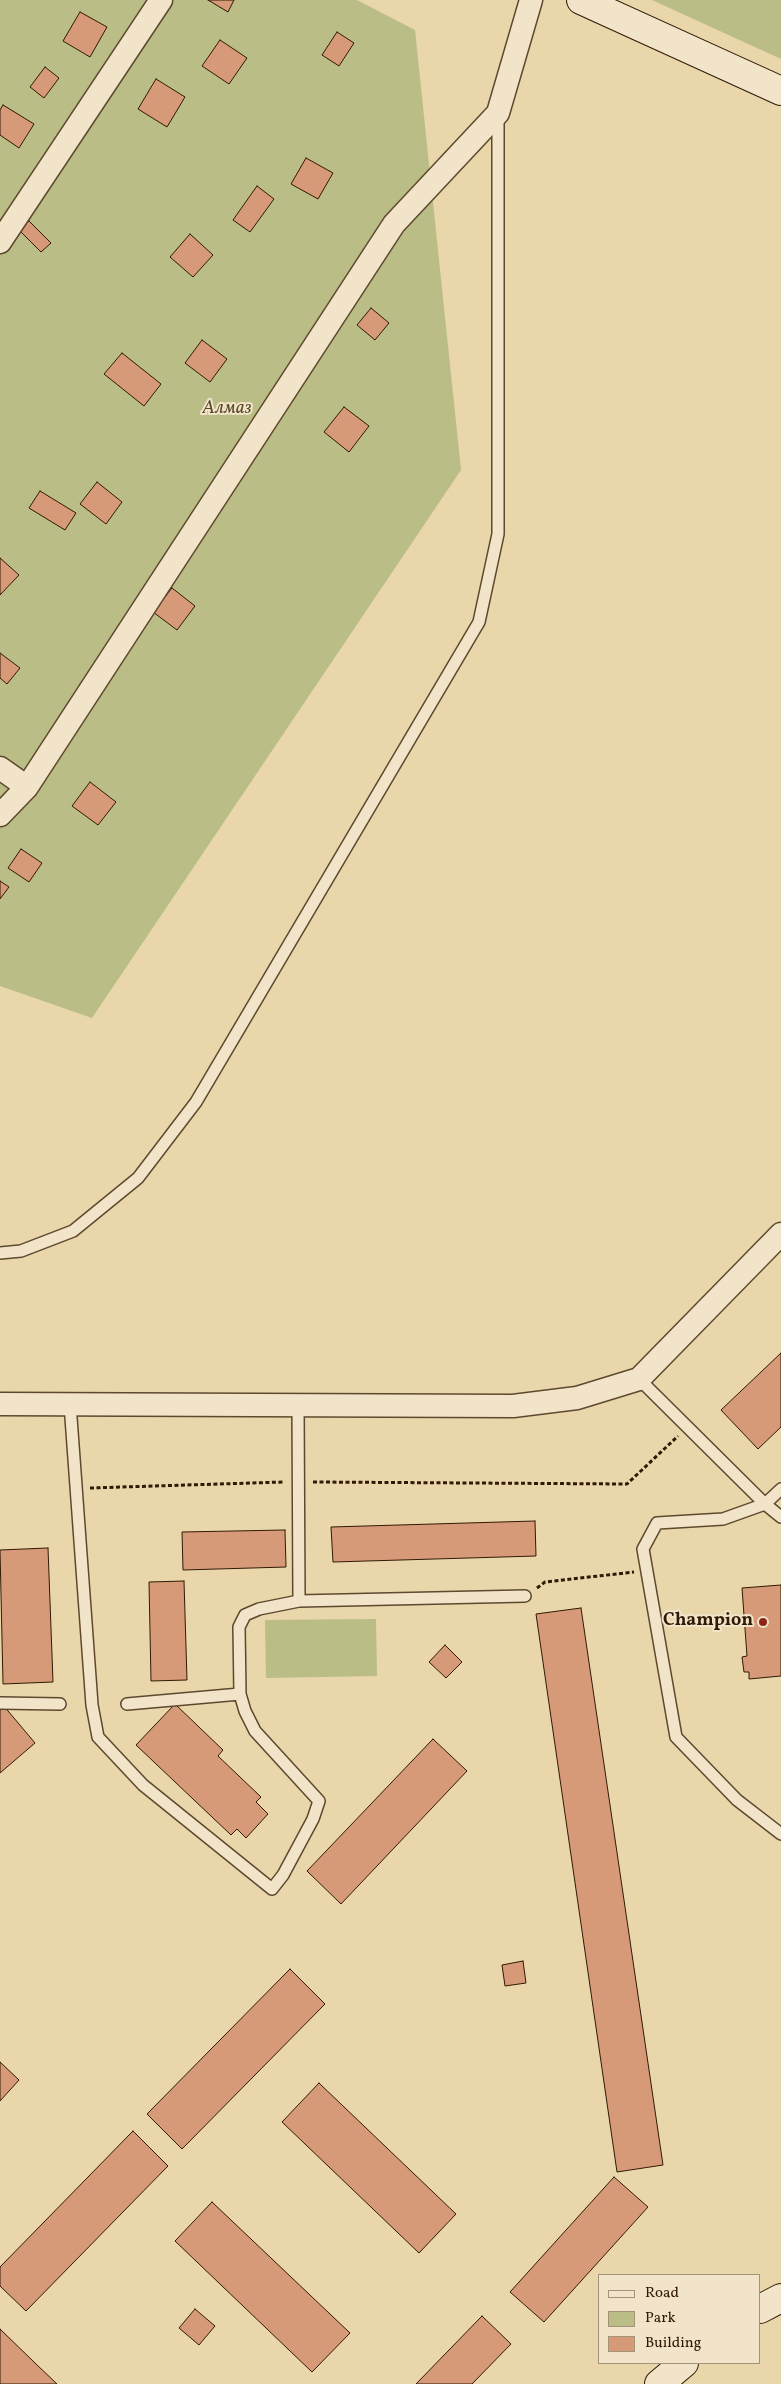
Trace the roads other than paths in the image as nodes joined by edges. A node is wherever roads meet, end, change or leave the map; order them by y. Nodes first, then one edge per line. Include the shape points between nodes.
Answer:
1 (161, 0) edge
2 (531, 0) edge
3 (581, 0) edge
4 (781, 91) edge
5 (498, 113) junction
6 (0, 242) edge
7 (0, 768) edge
8 (27, 787) junction
9 (0, 815) edge
10 (781, 1234) edge
11 (0, 1253) edge
12 (639, 1379) junction
13 (0, 1404) edge
14 (70, 1404) junction
15 (298, 1405) junction
16 (781, 1489) edge
17 (766, 1504) junction
18 (781, 1517) edge
19 (525, 1596) road end
20 (300, 1601) junction
21 (240, 1694) junction
22 (0, 1703) edge
23 (60, 1704) dead end
24 (127, 1704) dead end
25 (781, 1834) edge
26 (781, 2298) edge
27 (761, 2308) edge
28 (683, 2364) edge
29 (659, 2384) edge

1 - 6 street
2 - 5 street
3 - 4 street
5 - 8 street via 394,224
5 - 11 lane via 498,534 479,622 190,1110 138,1178 73,1231 20,1251
7 - 8 street
8 - 9 street
10 - 12 street
12 - 15 street via 577,1398 514,1406
12 - 17 lane
13 - 14 street
14 - 15 street
14 - 21 lane via 92,1706 98,1737 143,1785 272,1889 314,1819 318,1801 255,1731
15 - 20 lane
16 - 17 lane
17 - 18 lane
17 - 25 lane via 724,1519 657,1523 643,1549 676,1737 737,1800
19 - 20 lane
20 - 21 lane via 245,1615 239,1627
21 - 24 lane
22 - 23 lane
26 - 27 street
28 - 29 street

